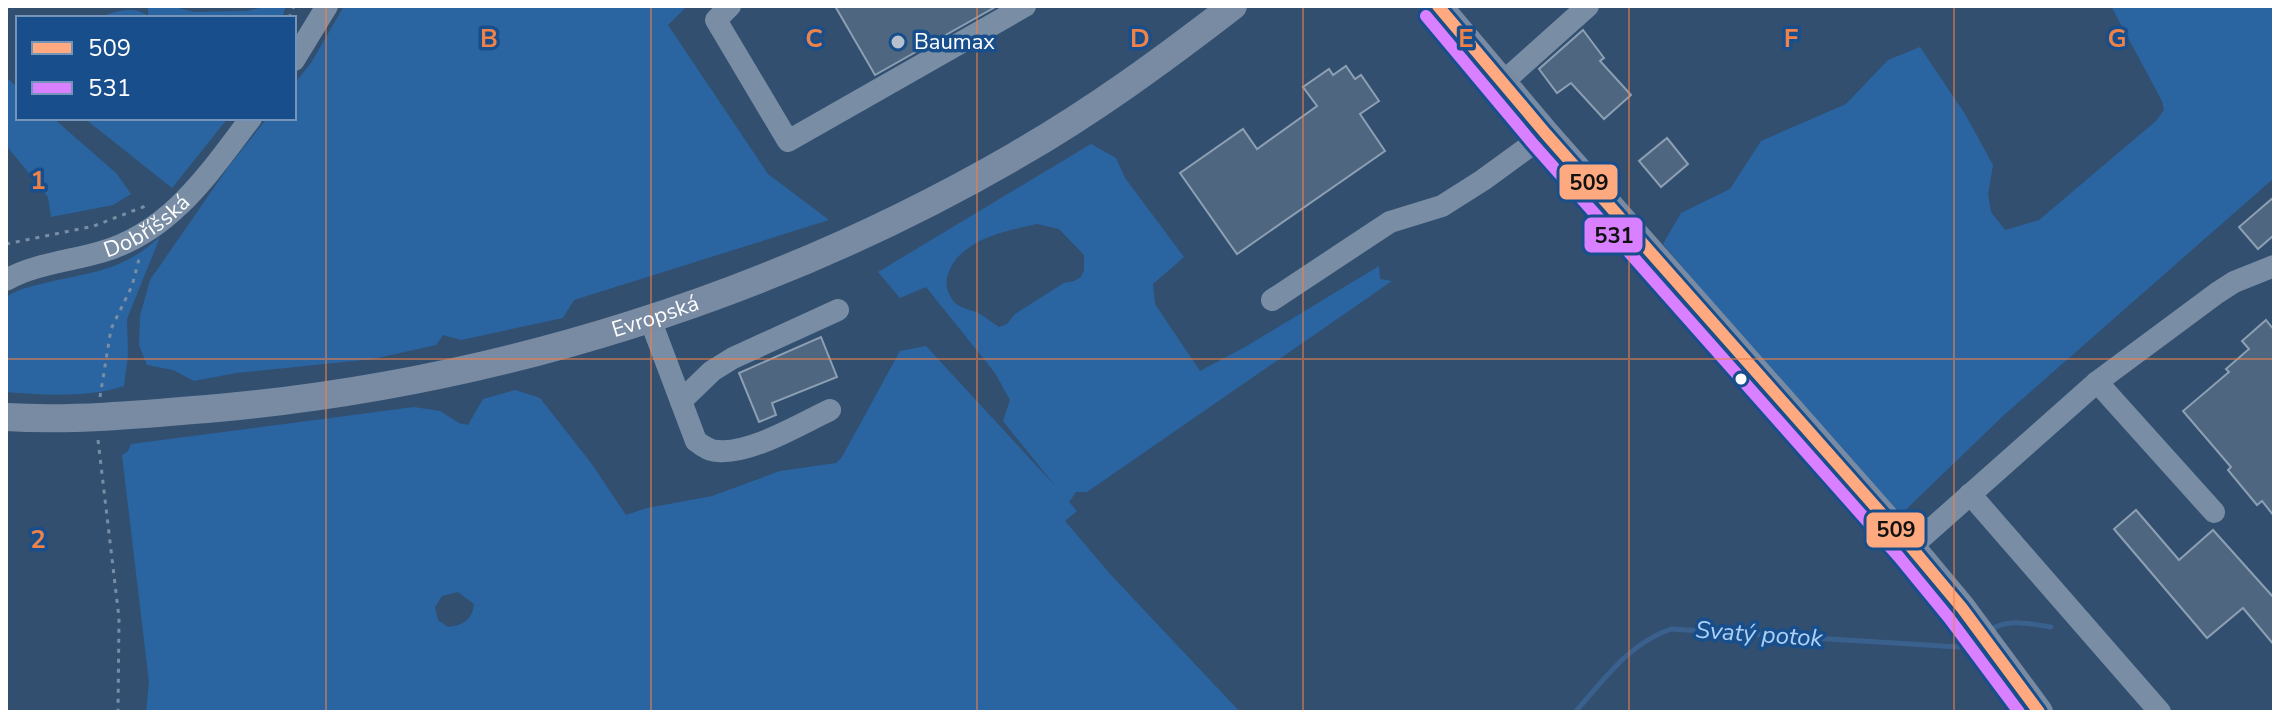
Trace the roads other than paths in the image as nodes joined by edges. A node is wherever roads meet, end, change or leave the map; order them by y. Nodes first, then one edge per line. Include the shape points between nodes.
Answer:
1 (327, 6) edge
2 (730, 6) edge
3 (1025, 6) edge
4 (1233, 6) edge
5 (1438, 6) edge
6 (1588, 6) edge
7 (296, 57) edge
8 (1502, 83) junction
9 (249, 120) edge
10 (1546, 134) junction
11 (2274, 267) edge
12 (6, 280) edge
13 (1272, 300) dead end
14 (838, 310) dead end
15 (650, 319) junction
16 (2097, 382) junction
17 (681, 401) junction
18 (830, 410) dead end
19 (6, 417) edge
20 (1970, 494) junction
21 (2214, 512) dead end
22 (1911, 547) junction
23 (2039, 712) edge
24 (2160, 712) edge

1 - 7 street
2 - 3 street via 716,20 788,141
4 - 15 main road, Evropská via 1138,78 1002,164 852,241
5 - 8 main road
6 - 8 street
8 - 10 main road
9 - 12 street, Dobříšská via 189,197 146,232 104,251
10 - 13 street via 1442,206 1390,222
10 - 22 main road
11 - 16 street via 2217,293
14 - 17 street via 733,358
15 - 17 street
15 - 19 main road, Evropská via 548,349 371,389 97,417
16 - 20 street
16 - 21 street
17 - 18 street via 696,441 720,452 752,445
20 - 22 street
20 - 24 street
22 - 23 main road

